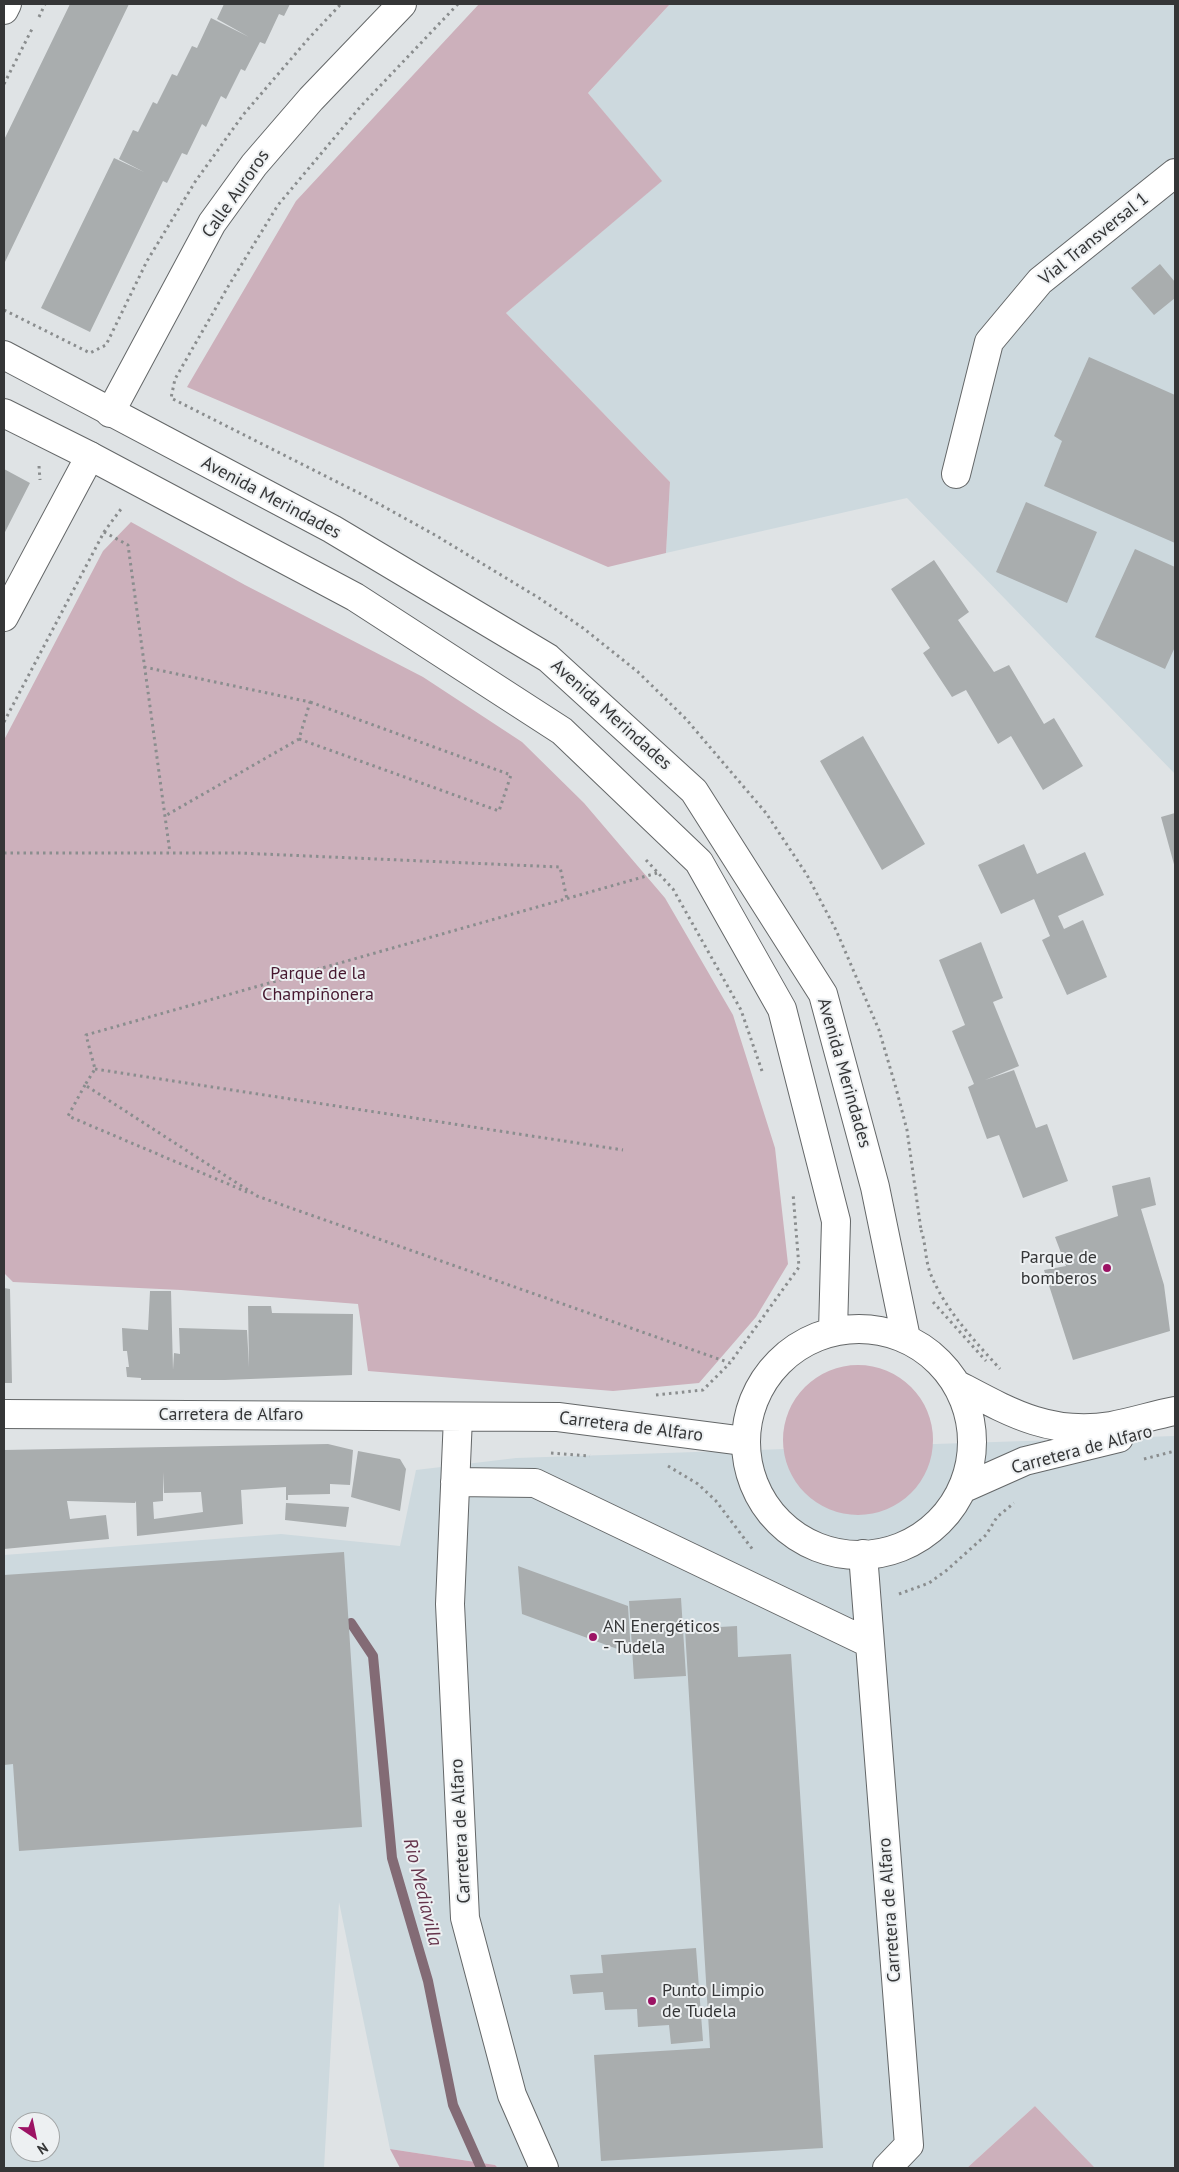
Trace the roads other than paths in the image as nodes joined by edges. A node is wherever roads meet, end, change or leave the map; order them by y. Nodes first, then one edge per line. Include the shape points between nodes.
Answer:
1 (7, 4) edge
2 (402, 4) edge
3 (4, 10) edge
4 (1175, 173) edge
5 (4, 355) edge
6 (4, 413) edge
7 (110, 413) junction
8 (90, 456) junction
9 (956, 474) dead end
10 (4, 616) edge
11 (833, 1331) junction
12 (906, 1338) junction
13 (958, 1385) junction
14 (1175, 1411) edge
15 (4, 1414) edge
16 (458, 1417) junction
17 (1175, 1427) edge
18 (744, 1441) junction
19 (455, 1482) junction
20 (962, 1489) junction
21 (864, 1554) junction
22 (869, 1643) junction
23 (544, 2168) edge
24 (887, 2168) edge

1 - 3 main road
2 - 7 main road, Calle Auroros via 311,98 254,165 212,224
4 - 9 main road, Vial Transversal 1 via 1040,281 989,342
5 - 7 main road, Avenida Merindades
6 - 8 main road
7 - 12 main road, Avenida Merindades via 332,529 548,658 694,790 824,994 875,1187
8 - 10 main road
8 - 11 main road via 355,597 562,731 699,862 782,1008 836,1221
11 - 12 main road via 870,1328
11 - 18 main road via 795,1347 765,1376 750,1407
12 - 13 main road via 927,1350
13 - 14 main road, Carretera de Alfaro via 1015,1415 1062,1428 1110,1426
13 - 20 main road via 970,1418 972,1454
15 - 16 main road, Carretera de Alfaro
16 - 18 main road, Carretera de Alfaro via 558,1417
16 - 19 main road, Carretera de Alfaro
17 - 20 main road, Carretera de Alfaro via 1025,1461
18 - 21 main road via 751,1481 771,1516 803,1541 840,1554
19 - 22 main road via 535,1483
19 - 23 main road, Carretera de Alfaro via 450,1604 465,1918 512,2095
20 - 21 main road via 942,1519 914,1541 881,1553
21 - 22 main road, Carretera de Alfaro
22 - 24 main road, Carretera de Alfaro via 909,2145

